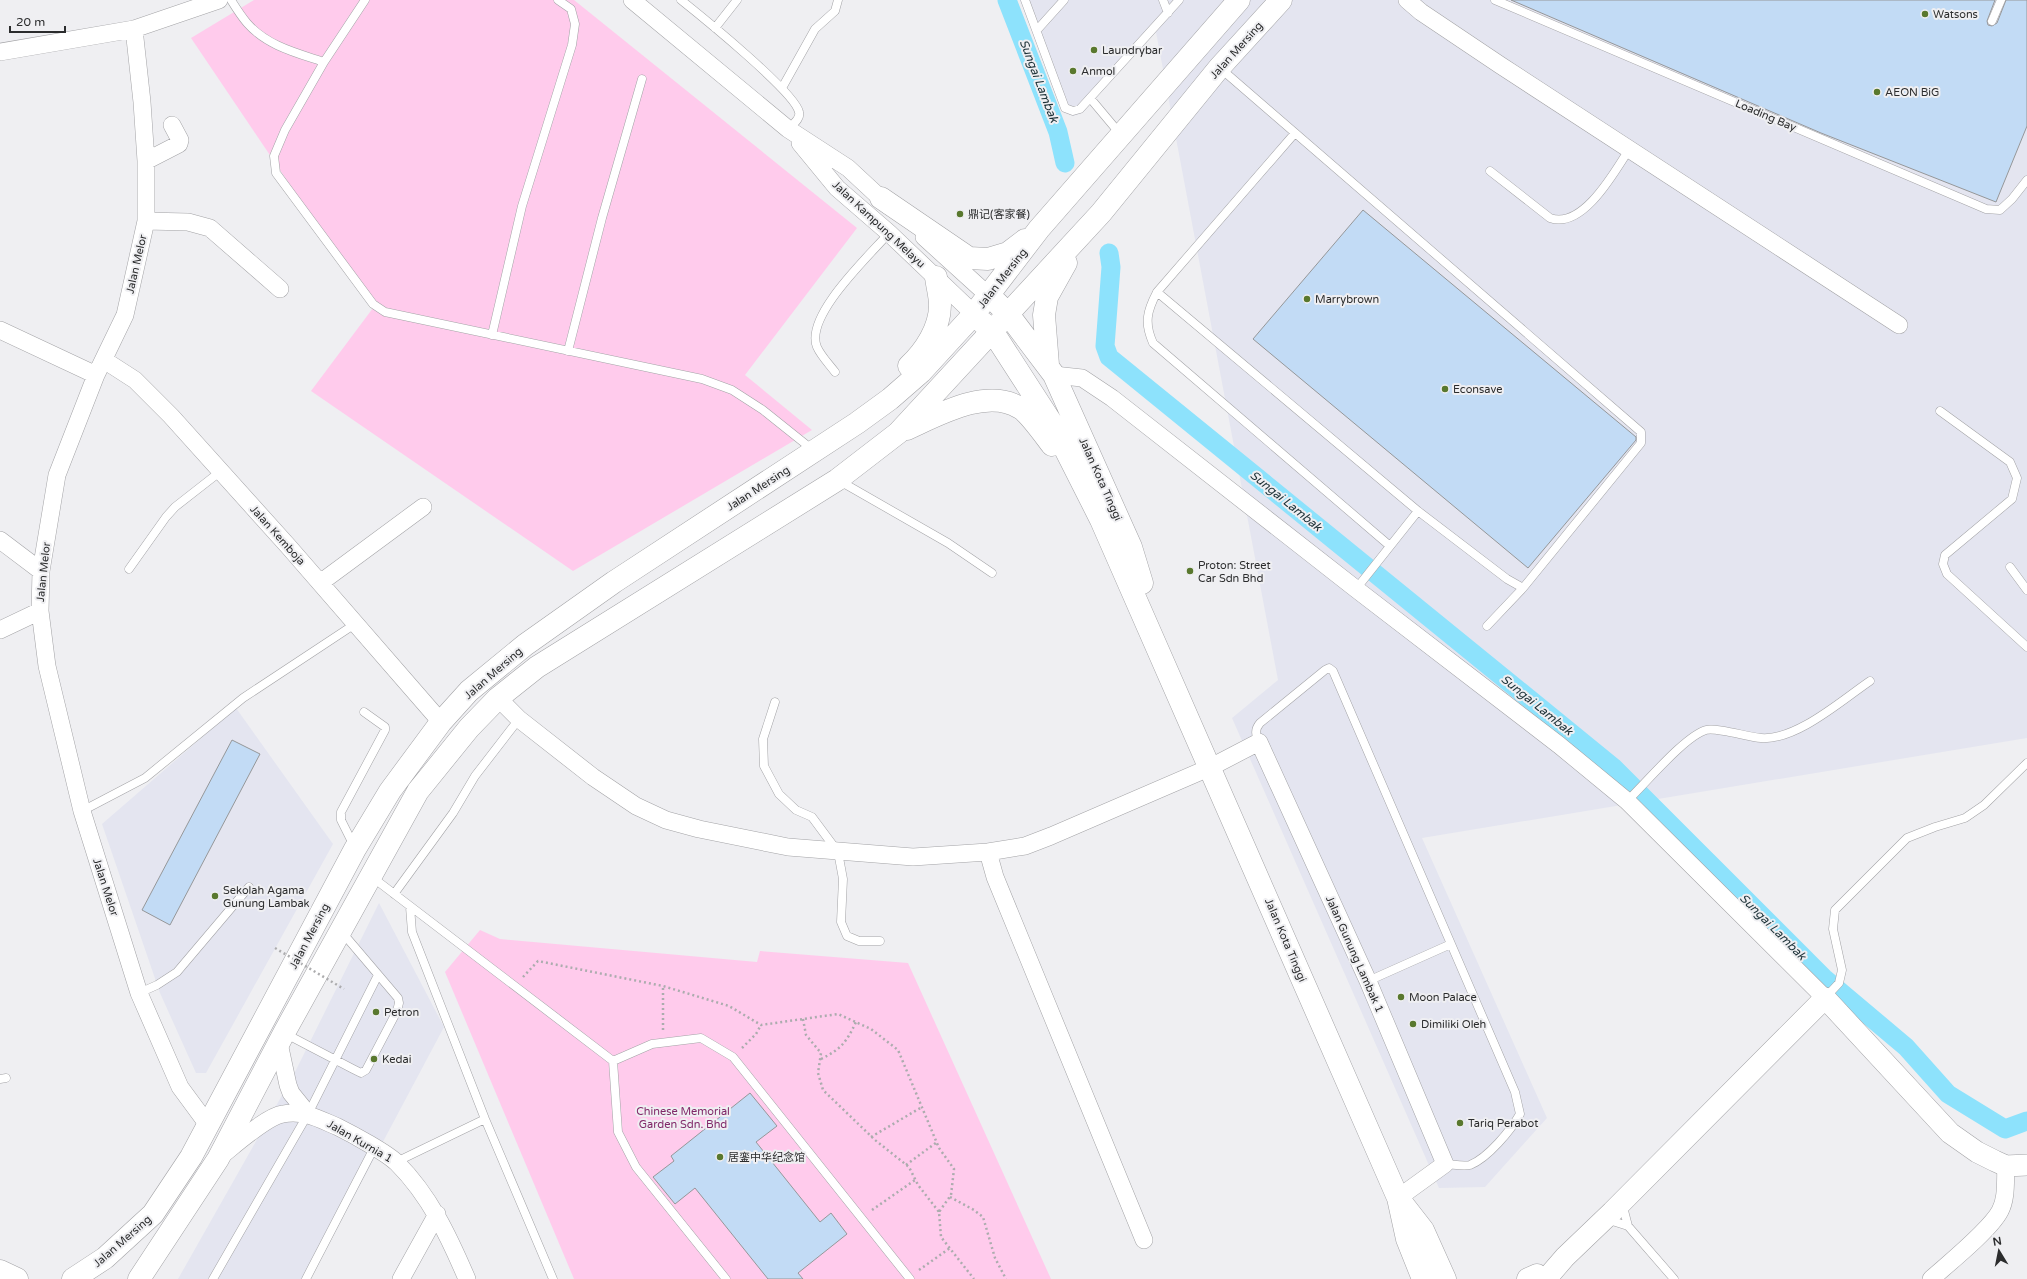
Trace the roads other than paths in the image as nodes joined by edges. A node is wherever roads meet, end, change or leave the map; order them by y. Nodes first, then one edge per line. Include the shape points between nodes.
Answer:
1 (231, 0) edge
2 (365, 0) edge
3 (558, 0) edge
4 (632, 0) edge
5 (681, 0) edge
6 (737, 0) edge
7 (838, 0) edge
8 (1025, 0) edge
9 (1064, 0) edge
10 (1163, 0) edge
11 (1179, 0) edge
12 (1239, 0) edge
13 (1281, 0) edge
14 (1407, 0) edge
15 (1496, 0) edge
16 (2001, 0) edge
17 (211, 2) edge
18 (1168, 12) junction
19 (1992, 21) dead end
20 (715, 28) junction
21 (134, 29) junction
22 (1037, 30) junction
23 (0, 52) edge
24 (324, 62) junction
25 (1219, 68) junction
26 (642, 79) dead end
27 (782, 88) junction
28 (1090, 98) junction
29 (172, 125) dead end
30 (788, 129) junction
31 (1295, 133) junction
32 (1121, 136) junction
33 (1630, 148) junction
34 (146, 161) junction
35 (1490, 171) dead end
36 (2027, 180) edge
37 (880, 198) junction
38 (146, 221) junction
39 (1039, 229) junction
40 (889, 233) junction
41 (1082, 233) junction
42 (936, 277) junction
43 (280, 289) dead end
44 (1157, 292) junction
45 (989, 296) junction
46 (974, 314) junction
47 (1008, 314) junction
48 (1898, 325) dead end
49 (0, 330) edge
50 (993, 332) junction
51 (492, 335) junction
52 (568, 351) junction
53 (100, 367) junction
54 (1051, 370) junction
55 (835, 372) dead end
56 (1940, 411) dead end
57 (857, 422) junction
58 (898, 433) junction
59 (815, 451) junction
60 (221, 471) junction
61 (837, 480) junction
62 (423, 507) dead end
63 (1418, 512) junction
64 (1101, 520) junction
65 (0, 540) edge
66 (1390, 546) junction
67 (2010, 567) dead end
68 (129, 568) dead end
69 (41, 571) junction
70 (992, 573) dead end
71 (320, 583) junction
72 (1360, 584) junction
73 (1523, 588) junction
74 (2027, 590) edge
75 (40, 611) junction
76 (355, 624) junction
77 (1487, 626) dead end
78 (0, 630) edge
79 (2027, 647) edge
80 (1870, 681) dead end
81 (1173, 683) junction
82 (498, 698) junction
83 (775, 702) dead end
84 (364, 712) dead end
85 (518, 719) junction
86 (441, 722) junction
87 (1259, 742) junction
88 (2027, 763) edge
89 (1211, 767) junction
90 (1627, 801) junction
91 (82, 811) junction
92 (355, 849) junction
93 (838, 852) junction
94 (988, 852) junction
95 (370, 876) junction
96 (249, 887) dead end
97 (394, 894) junction
98 (410, 907) junction
99 (340, 931) junction
100 (880, 940) dead end
101 (1451, 944) junction
102 (378, 975) junction
103 (1368, 981) junction
104 (139, 993) junction
105 (1825, 998) junction
106 (282, 1038) junction
107 (335, 1060) junction
108 (613, 1061) junction
109 (308, 1114) junction
110 (485, 1119) junction
111 (208, 1125) junction
112 (374, 1148) junction
113 (218, 1159) junction
114 (396, 1162) junction
115 (1445, 1164) junction
116 (2027, 1165) edge
117 (2006, 1166) junction
118 (1398, 1198) junction
119 (1622, 1203) junction
120 (437, 1214) junction
121 (1605, 1219) junction
122 (1628, 1226) junction
123 (1423, 1230) junction
124 (1144, 1240) dead end
125 (0, 1271) edge
126 (910, 1278) edge
127 (1536, 1278) edge
128 (16, 1279) edge
129 (73, 1279) edge
130 (139, 1279) edge
131 (213, 1279) edge
132 (306, 1279) edge
133 (401, 1279) edge
134 (467, 1279) edge
135 (553, 1279) edge
136 (726, 1279) edge
137 (1423, 1279) edge
138 (1445, 1279) edge
139 (1461, 1279) edge
140 (1674, 1279) edge
141 (1931, 1279) edge

1 - 24 lane via 247,23 266,39 286,50
2 - 24 lane
3 - 51 lane via 571,10 575,24 572,45 522,206
4 - 30 street, Jalan Kampung Melayu
5 - 20 lane
6 - 20 lane
7 - 27 lane via 835,11 815,29
8 - 22 lane
9 - 22 lane
10 - 18 lane
11 - 18 lane
12 - 32 highway
13 - 25 highway, Jalan Mersing
14 - 33 street via 1500,65
15 - 36 lane, Loading Bay via 1986,209 2000,210
16 - 19 lane
17 - 21 street
18 - 28 lane
20 - 27 lane
21 - 23 street
21 - 34 street, Jalan Melor
22 - 28 lane via 1065,108 1073,111 1080,109
24 - 51 lane via 285,130 274,156 276,173 373,304 385,312
25 - 31 lane
25 - 41 highway, Jalan Mersing
26 - 52 lane via 600,225
27 - 30 lane via 796,103 799,112 799,118
28 - 32 lane
29 - 34 street via 180,140 179,144
30 - 37 street, Jalan Kampung Melayu via 848,168
30 - 40 street, Jalan Kampung Melayu via 837,188
31 - 44 lane
31 - 73 lane via 1641,432 1641,443
32 - 39 highway, Jalan Mersing
33 - 35 lane via 1598,196 1565,220 1550,218
33 - 48 street
34 - 38 street, Jalan Melor
37 - 39 highway via 969,258 988,259 1008,253
37 - 45 street, Jalan Kampung Melayu
38 - 43 street via 188,222 210,228
38 - 53 street, Jalan Melor via 125,315
39 - 45 highway, Jalan Mersing
40 - 42 street, Jalan Kampung Melayu
40 - 55 lane via 820,315 816,331 817,346
41 - 47 highway, Jalan Mersing
41 - 54 highway via 1047,297 1044,315
42 - 46 street, Jalan Kampung Melayu
42 - 57 highway via 940,306 935,330 920,355 881,392
44 - 63 lane
44 - 66 lane via 1150,306 1147,330 1153,343
45 - 46 highway, Jalan Mersing
45 - 47 highway, Jalan Kota Tinggi
46 - 50 highway, Jalan Kota Tinggi
46 - 57 highway, Jalan Mersing via 921,372 890,399
47 - 50 highway, Jalan Mersing
47 - 54 highway, Jalan Kota Tinggi
49 - 53 street, Jalan Kemboja
50 - 58 highway, Jalan Mersing
50 - 64 highway, Jalan Kota Tinggi via 1053,425
51 - 52 lane
52 - 59 lane via 702,379 732,390 763,410
53 - 60 street, Jalan Kemboja via 136,380
53 - 69 street, Jalan Melor via 57,475
54 - 72 street via 1082,378 1112,398
54 - 81 highway, Jalan Kota Tinggi via 1131,547
56 - 79 lane via 2010,462 2017,478 2012,499 1945,555 1943,564 1947,574
57 - 59 highway, Jalan Mersing
58 - 61 highway, Jalan Mersing
58 - 64 highway via 956,407 994,399 1020,408 1044,434
59 - 86 highway, Jalan Mersing via 614,582 525,645 469,691
60 - 68 lane via 171,512
60 - 71 street, Jalan Kemboja
61 - 70 lane via 948,543
61 - 82 highway, Jalan Mersing via 537,667
62 - 71 street
63 - 66 lane
63 - 73 lane via 1507,579
64 - 81 highway, Jalan Kota Tinggi
65 - 69 street
66 - 72 lane
67 - 74 lane
69 - 75 street, Jalan Melor
71 - 76 street, Jalan Kemboja
72 - 90 street
73 - 77 lane
75 - 78 street
75 - 91 street, Jalan Melor via 46,666
76 - 86 street, Jalan Kemboja
76 - 91 lane via 243,698 145,778
80 - 90 lane via 1786,735 1762,739 1707,730 1688,740
81 - 89 highway, Jalan Kota Tinggi
82 - 85 street
82 - 95 highway, Jalan Mersing via 469,728 418,791
83 - 93 lane via 763,739 764,766 779,794 796,810 812,817
84 - 92 lane via 385,727 385,730 341,812
85 - 93 street via 593,777 650,814 699,830 788,847
85 - 97 lane via 475,776 453,813
86 - 92 highway, Jalan Mersing via 390,792
87 - 89 street
87 - 101 lane via 1256,728 1260,723 1325,670 1329,668 1334,671
87 - 103 street, Jalan Gunung Lambak 1
88 - 105 lane via 1984,805 1965,818 1907,838 1835,910 1833,929 1842,970 1839,983
89 - 94 street via 1025,846
89 - 118 highway, Jalan Kota Tinggi
90 - 105 street
91 - 104 street, Jalan Melor
92 - 111 highway, Jalan Mersing
93 - 94 street via 913,857
93 - 100 lane via 843,879 841,922 847,936 859,941
94 - 124 street via 995,877
95 - 97 lane
95 - 99 highway, Jalan Mersing
96 - 104 lane via 177,972
97 - 98 lane
98 - 108 lane
98 - 110 lane via 412,932
99 - 102 lane
99 - 106 highway, Jalan Mersing
101 - 103 lane
101 - 115 lane via 1515,1092 1520,1114 1512,1128 1480,1159 1469,1165
102 - 107 lane
102 - 107 lane via 398,998 397,1012 366,1070 361,1073
103 - 115 street, Jalan Gunung Lambak 1
104 - 111 street, Jalan Melor via 180,1086
105 - 117 street via 1950,1132 1977,1152
105 - 119 street
106 - 107 lane
106 - 109 street via 288,1086
106 - 113 highway, Jalan Mersing
107 - 109 lane
108 - 126 lane via 652,1044 702,1038 734,1057
108 - 136 lane via 618,1132 636,1167
109 - 112 street, Jalan Kurnia 1 via 348,1132
109 - 113 street via 283,1114 273,1117
109 - 131 lane
110 - 114 lane
110 - 135 lane
111 - 129 highway, Jalan Mersing via 191,1157 153,1214 105,1258
112 - 114 street, Jalan Kurnia 1
112 - 132 lane
113 - 130 highway, Jalan Mersing
114 - 120 street, Jalan Kurnia 1 via 425,1195
115 - 118 street
116 - 117 street
117 - 141 street via 2000,1212
118 - 123 highway, Jalan Kota Tinggi
118 - 137 highway, Jalan Kota Tinggi via 1407,1239
119 - 121 street
119 - 122 lane
120 - 133 street
120 - 134 street, Jalan Kurnia 1
121 - 122 lane
121 - 127 street via 1565,1257
122 - 140 lane
123 - 138 highway, Jalan Kota Tinggi
123 - 139 highway
125 - 128 highway

